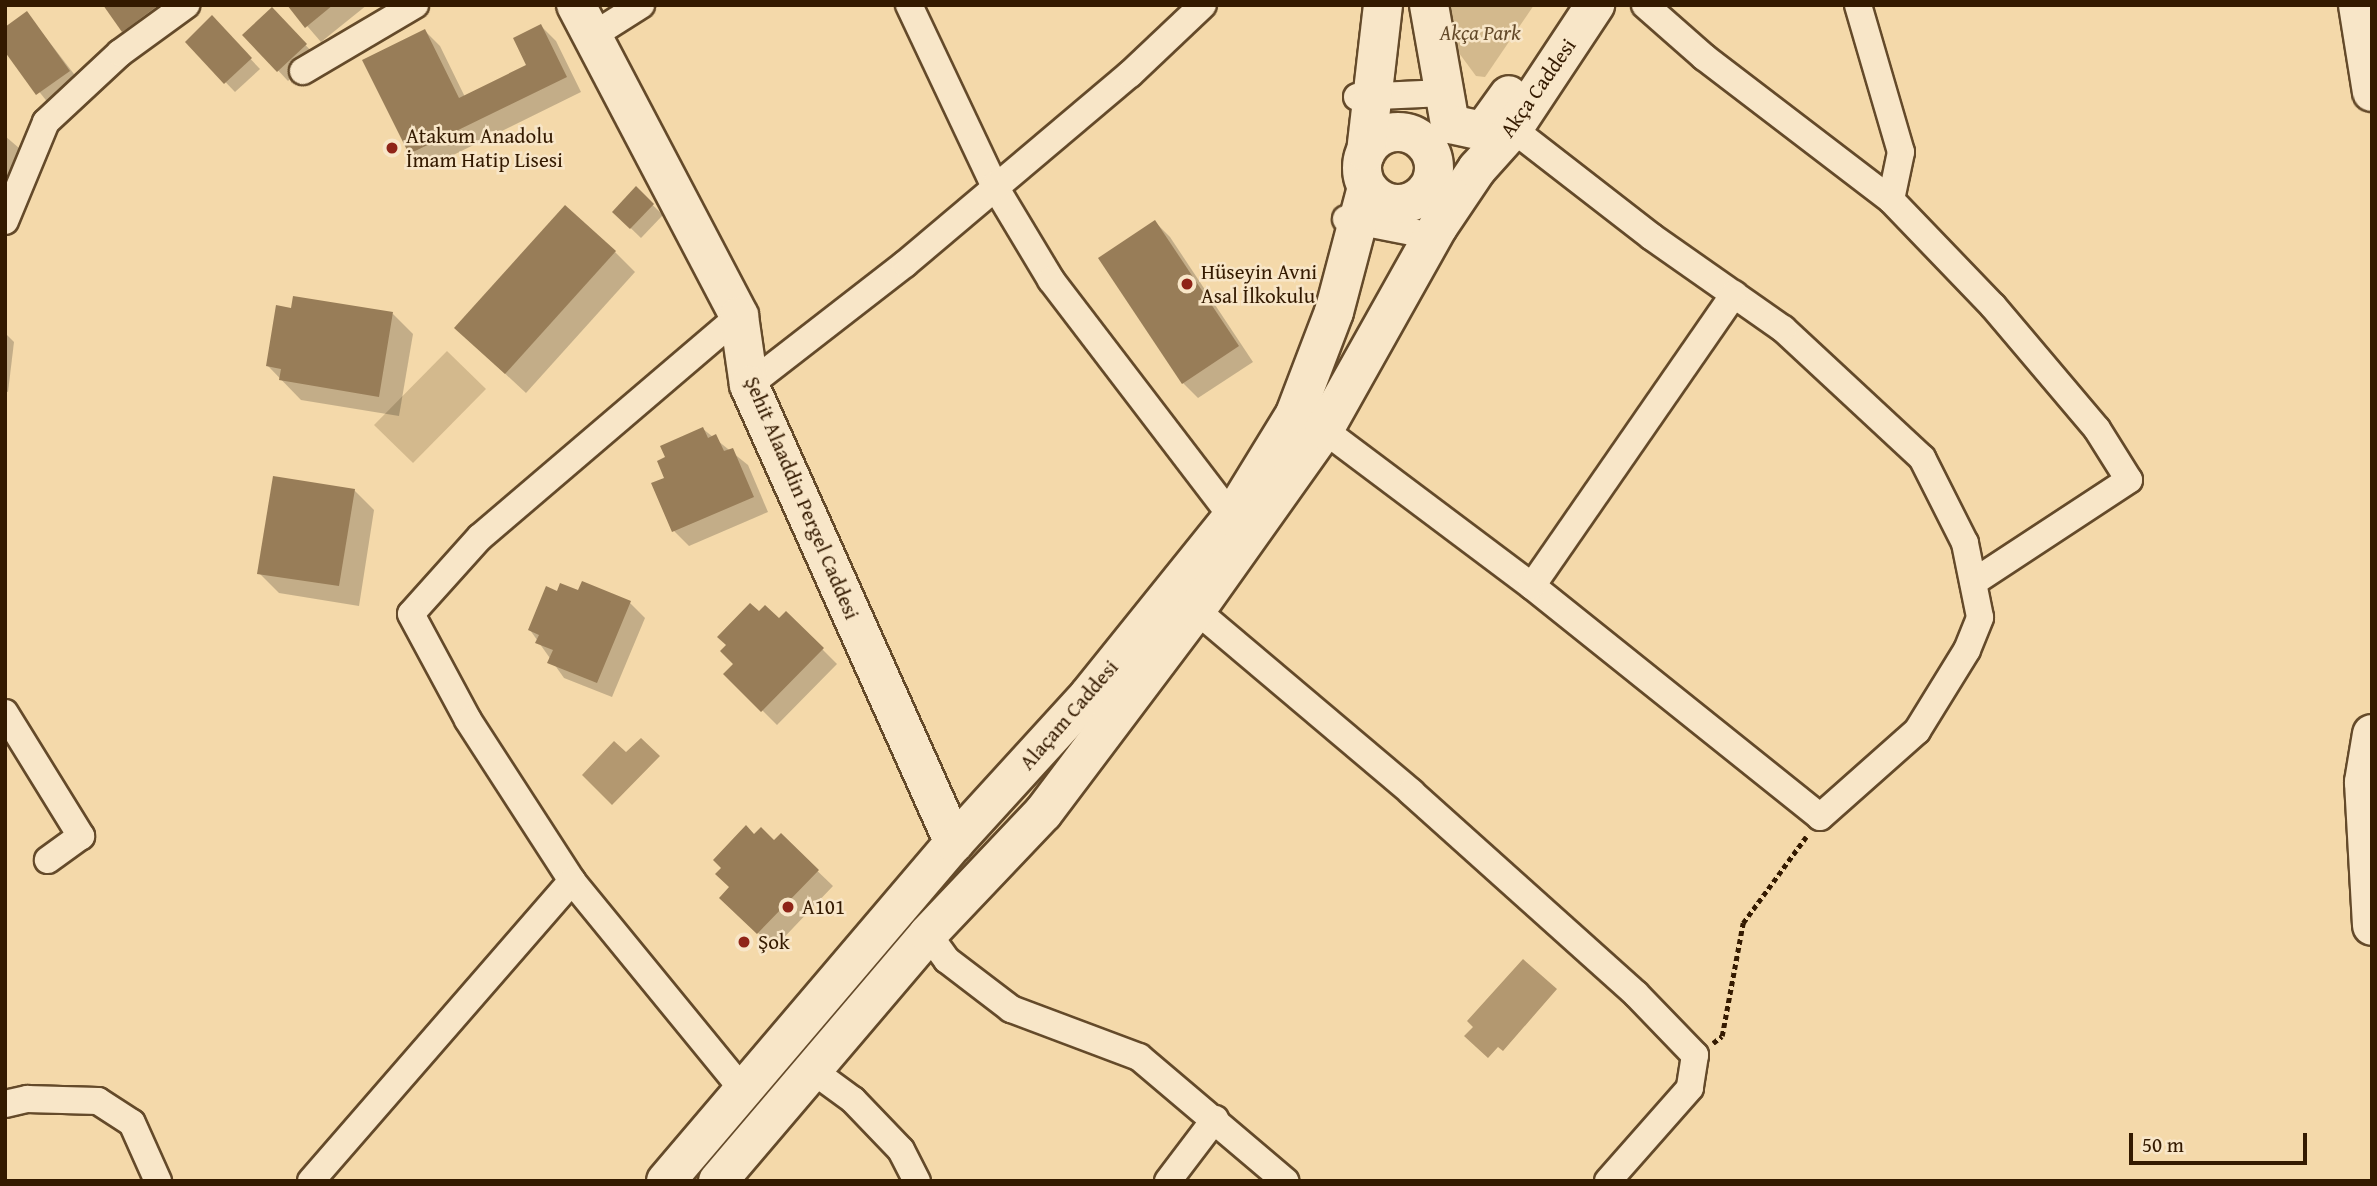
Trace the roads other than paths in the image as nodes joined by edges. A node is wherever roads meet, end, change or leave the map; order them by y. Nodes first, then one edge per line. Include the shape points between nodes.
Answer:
1 (186, 5) edge
2 (415, 5) edge
3 (641, 5) edge
4 (909, 5) edge
5 (1203, 5) edge
6 (1383, 5) edge
7 (1429, 5) edge
8 (1572, 5) edge
9 (1595, 5) edge
10 (1645, 5) edge
11 (1858, 5) edge
12 (2358, 5) edge
13 (584, 21) edge
14 (303, 71) dead end
15 (1525, 87) junction
16 (2372, 92) edge
17 (1365, 97) junction
18 (1513, 129) junction
19 (1438, 140) junction
20 (994, 185) junction
21 (1359, 195) junction
22 (1891, 200) junction
23 (5, 221) edge
24 (1436, 232) junction
25 (1734, 294) junction
26 (739, 316) junction
27 (749, 385) junction
28 (1324, 430) junction
29 (1232, 517) junction
30 (1974, 582) junction
31 (1532, 586) junction
32 (1196, 610) junction
33 (5, 713) edge
34 (2372, 734) edge
35 (954, 843) junction
36 (48, 860) dead end
37 (572, 881) junction
38 (2372, 926) edge
39 (928, 934) junction
40 (812, 1070) junction
41 (744, 1091) junction
42 (5, 1104) edge
43 (1215, 1119) junction
44 (158, 1181) edge
45 (311, 1181) edge
46 (666, 1181) edge
47 (718, 1181) edge
48 (917, 1181) edge
49 (1168, 1181) edge
50 (1285, 1181) edge
51 (1608, 1181) edge

1 - 23 street via 120,54 46,122
2 - 14 street
3 - 13 street
4 - 20 street
5 - 20 street via 1130,74
6 - 17 main road, Alaçam Caddesi
7 - 19 main road
8 - 15 main road
9 - 15 main road, Akça Caddesi
10 - 22 street via 1704,57
11 - 22 street via 1901,152
12 - 16 main road
13 - 26 main road, Şehit Alaaddin Pergel Caddesi
15 - 18 main road, Akça Caddesi
15 - 19 main road via 1483,131
17 - 19 street
17 - 21 main road, Alaçam Caddesi
18 - 24 main road, Akça Caddesi via 1477,169
18 - 25 street
19 - 21 main road via 1405,132 1382,136
19 - 21 main road via 1420,197 1397,204
19 - 24 main road
20 - 27 street via 875,289
20 - 29 street via 1051,281
21 - 24 street
21 - 29 main road, Alaçam Caddesi via 1334,312 1295,414
22 - 30 street via 1993,306 2097,429 2129,480
24 - 28 main road, Alaçam Caddesi
25 - 30 street via 1841,379 1922,458 1965,543
25 - 31 street
26 - 27 main road, Şehit Alaaddin Pergel Caddesi
26 - 37 street via 480,537 411,614 468,720
27 - 35 main road, Şehit Alaaddin Pergel Caddesi
28 - 31 street
28 - 32 main road, Alaçam Caddesi
29 - 35 main road, Alaçam Caddesi via 1089,695
30 - 31 street via 1980,617 1967,650 1917,731 1820,817
32 - 39 main road, Alaçam Caddesi via 1043,813
32 - 51 street via 1411,792 1636,994 1695,1055 1690,1088
33 - 36 street via 81,836
34 - 38 main road via 2364,782
35 - 41 main road, Alaçam Caddesi
37 - 41 street
37 - 45 street
39 - 40 main road, Alaçam Caddesi
39 - 43 street via 947,960 1011,1009 1139,1057
40 - 47 main road, Alaçam Caddesi
40 - 48 street via 853,1101 901,1150
41 - 46 main road, Alaçam Caddesi
42 - 44 street via 27,1099 98,1101 132,1123
43 - 49 street
43 - 50 street

